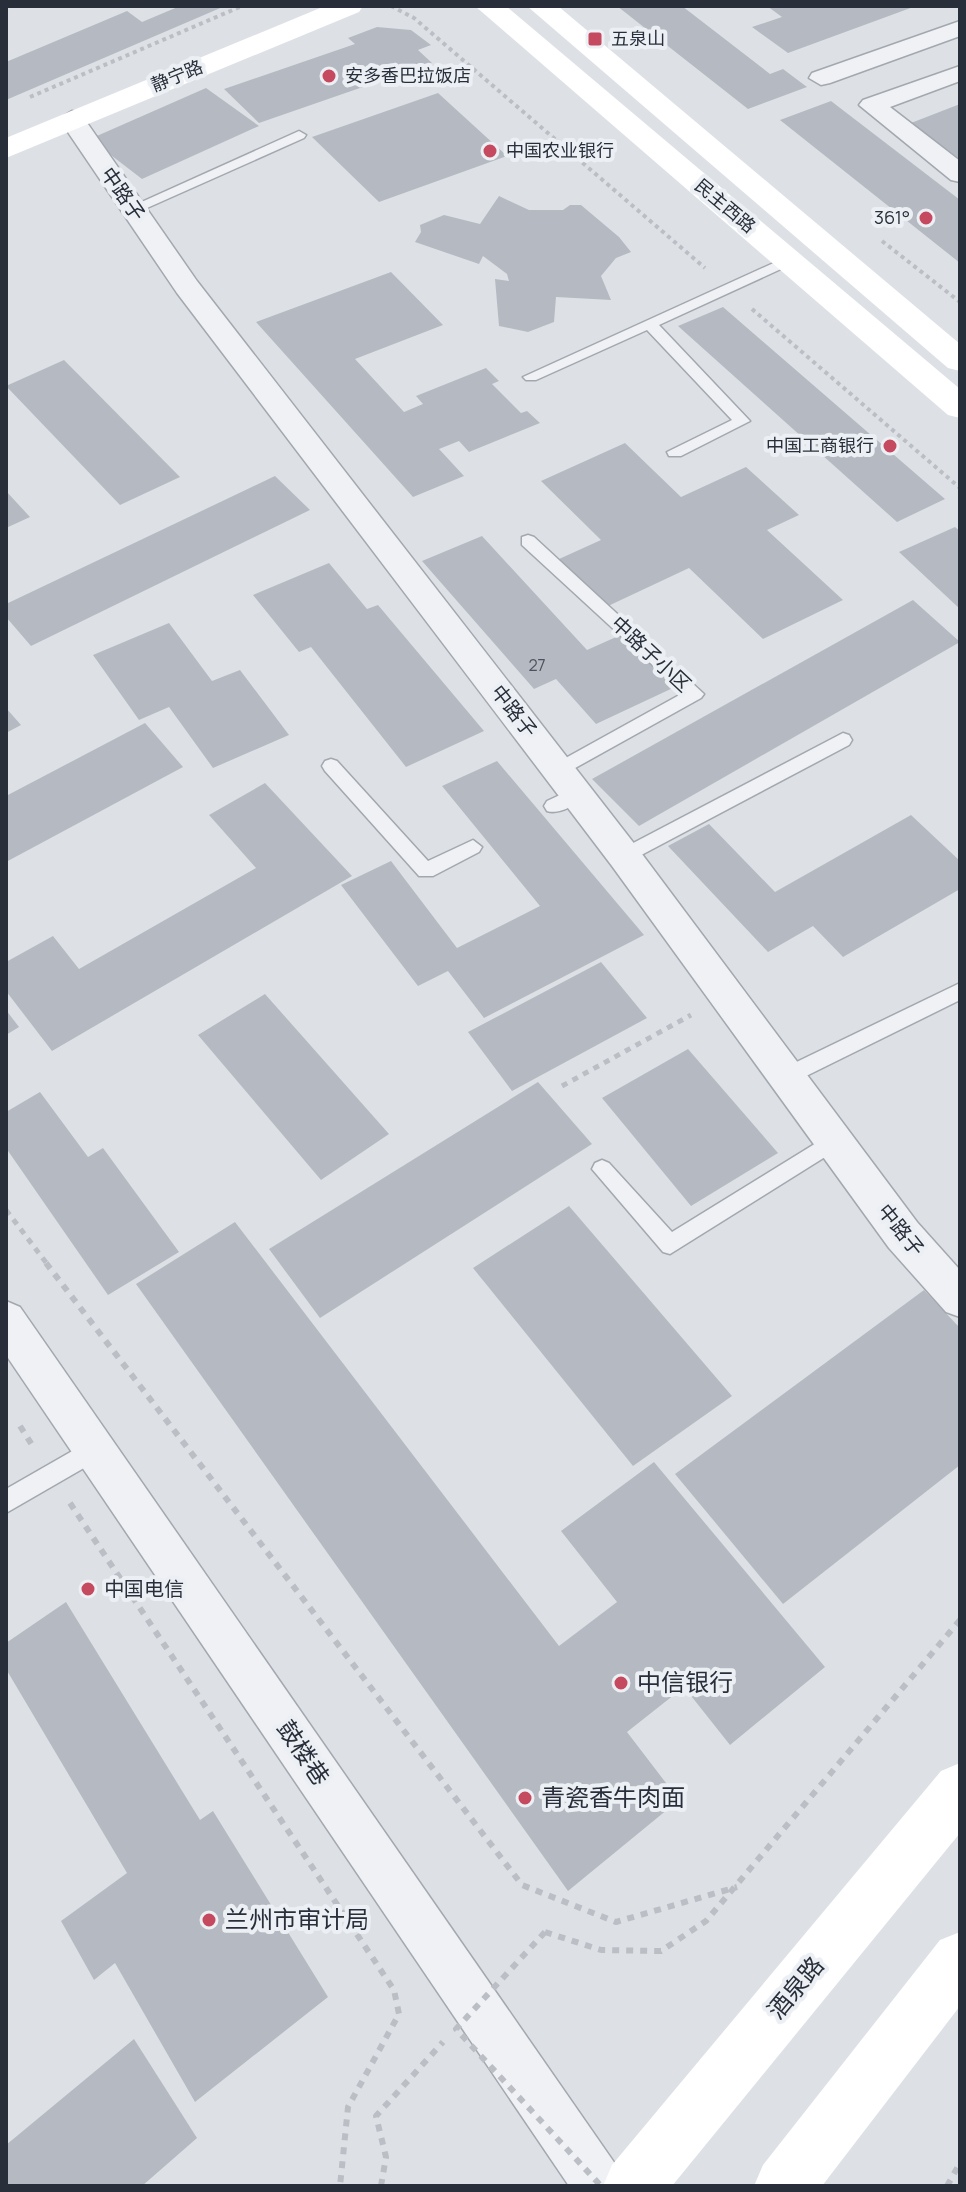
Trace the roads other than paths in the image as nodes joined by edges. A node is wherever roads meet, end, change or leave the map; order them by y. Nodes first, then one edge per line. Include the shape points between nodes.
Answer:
1 (349, 6) edge
2 (489, 6) edge
3 (541, 6) edge
4 (960, 28) edge
5 (960, 73) edge
6 (821, 78) dead end
7 (72, 119) junction
8 (299, 135) dead end
9 (6, 149) edge
10 (960, 174) edge
11 (133, 209) junction
12 (789, 260) junction
13 (649, 323) junction
14 (960, 361) edge
15 (531, 377) dead end
16 (960, 407) edge
17 (675, 452) dead end
18 (528, 541) dead end
19 (843, 740) dead end
20 (331, 766) dead end
21 (563, 790) junction
22 (473, 847) dead end
23 (624, 856) junction
24 (960, 991) edge
25 (787, 1076) junction
26 (834, 1141) junction
27 (602, 1169) dead end
28 (960, 1299) edge
29 (6, 1320) edge
30 (95, 1449) junction
31 (6, 1502) edge
32 (960, 1790) edge
33 (960, 1960) edge
34 (600, 2186) edge
35 (633, 2186) edge
36 (784, 2186) edge

1 - 7 main road, 静宁路
2 - 12 main road, 民主西路
3 - 14 main road, 民主西路
4 - 6 street
5 - 10 street via 872,105
7 - 9 main road, 静宁路
7 - 11 street, 中路子
8 - 11 lane
11 - 21 street, 中路子
12 - 13 lane
12 - 16 main road, 民主西路
13 - 15 lane
13 - 17 lane via 742,421
18 - 21 lane, 中路子小区 via 695,694
19 - 23 lane
20 - 22 lane via 426,871
21 - 23 street, 中路子
23 - 25 street, 中路子
24 - 25 lane
25 - 26 street, 中路子
26 - 27 lane via 670,1245
26 - 28 street, 中路子 via 903,1235
29 - 30 street, 鼓楼巷
30 - 31 lane
30 - 34 street, 鼓楼巷
32 - 35 main road, 酒泉路
33 - 36 main road

